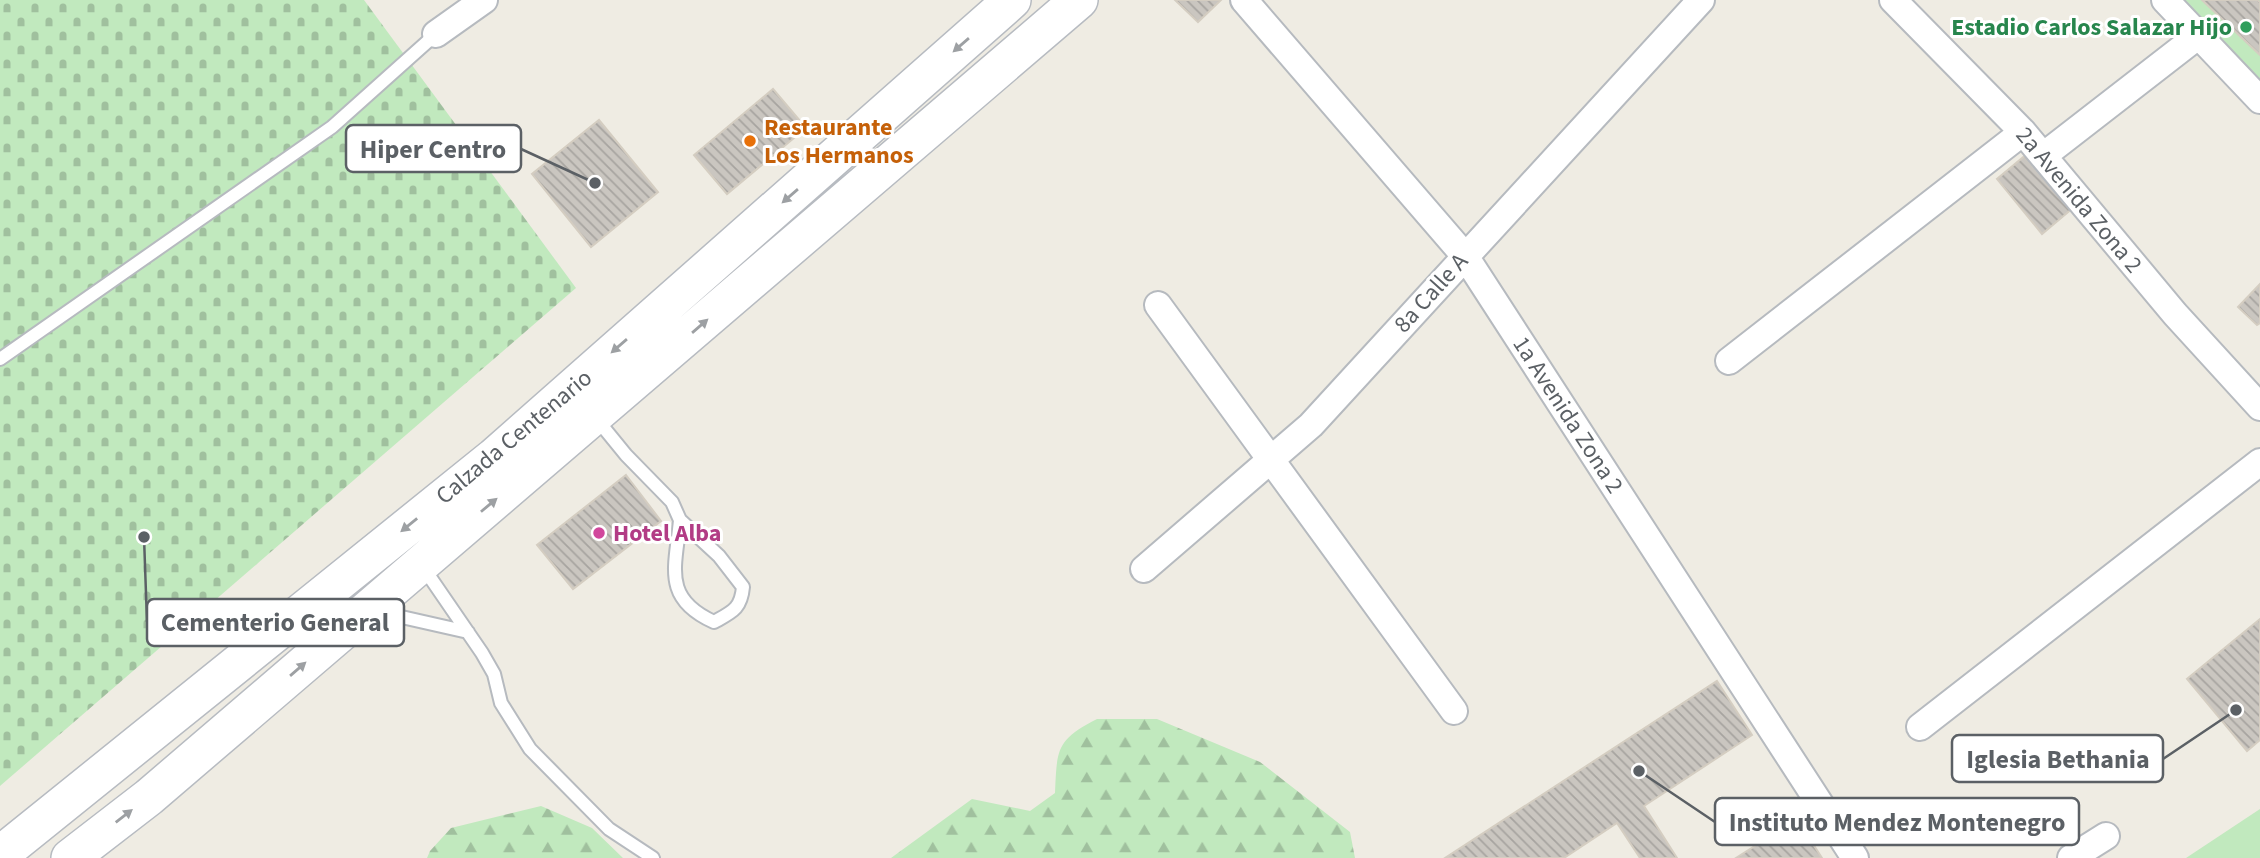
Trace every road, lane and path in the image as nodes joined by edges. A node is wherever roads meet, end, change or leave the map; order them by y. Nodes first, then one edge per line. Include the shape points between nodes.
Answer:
1 (484, 0) edge
2 (1012, 0) edge
3 (1079, 0) edge
4 (1244, 0) edge
5 (1701, 0) edge
6 (1893, 0) edge
7 (2165, 0) edge
8 (436, 34) joint
9 (2199, 35) junction
10 (2260, 100) edge
11 (2023, 132) junction
12 (2043, 156) junction
13 (1465, 256) junction
14 (1158, 305) dead end
15 (0, 359) edge
16 (1729, 361) dead end
17 (2260, 407) edge
18 (594, 417) junction
19 (1270, 460) junction
20 (2260, 462) edge
21 (680, 520) junction
22 (420, 564) junction
23 (1144, 569) dead end
24 (368, 609) junction
25 (468, 632) junction
26 (1454, 711) dead end
27 (1920, 727) dead end
28 (2106, 836) dead end
29 (0, 855) edge
30 (70, 858) edge
31 (653, 858) edge
32 (1855, 858) edge
33 (2071, 858) edge

1 - 8 street
2 -> 29 main road, Calzada Centenario via 494,457
18 -> 3 main road, Calzada Centenario
4 - 13 street, 1a Avenida Zona 2
5 - 13 street, 8a Calle A
6 - 11 street, 2a Avenida Zona 2
7 - 9 street
8 - 15 lane via 332,127
9 - 10 street
9 - 12 street
11 - 12 street, 2a Avenida Zona 2
11 - 16 street
12 - 17 street, 2a Avenida Zona 2
13 - 19 street, 8a Calle A via 1311,425
13 - 32 street, 1a Avenida Zona 2
14 - 19 street
18 - 21 lane via 672,502
22 -> 18 main road, Calzada Centenario
19 - 23 street, 8a Calle A
19 - 26 street
20 - 27 street
21 - 21 lane via 719,556 743,587 742,601 713,622 699,616 677,591 673,569
22 - 24 main road, Calzada Centenario
22 - 25 lane
24 - 25 lane
30 -> 24 main road, Calzada Centenario via 149,797
25 - 31 lane via 494,674 500,703 530,749 609,829
28 - 33 street

